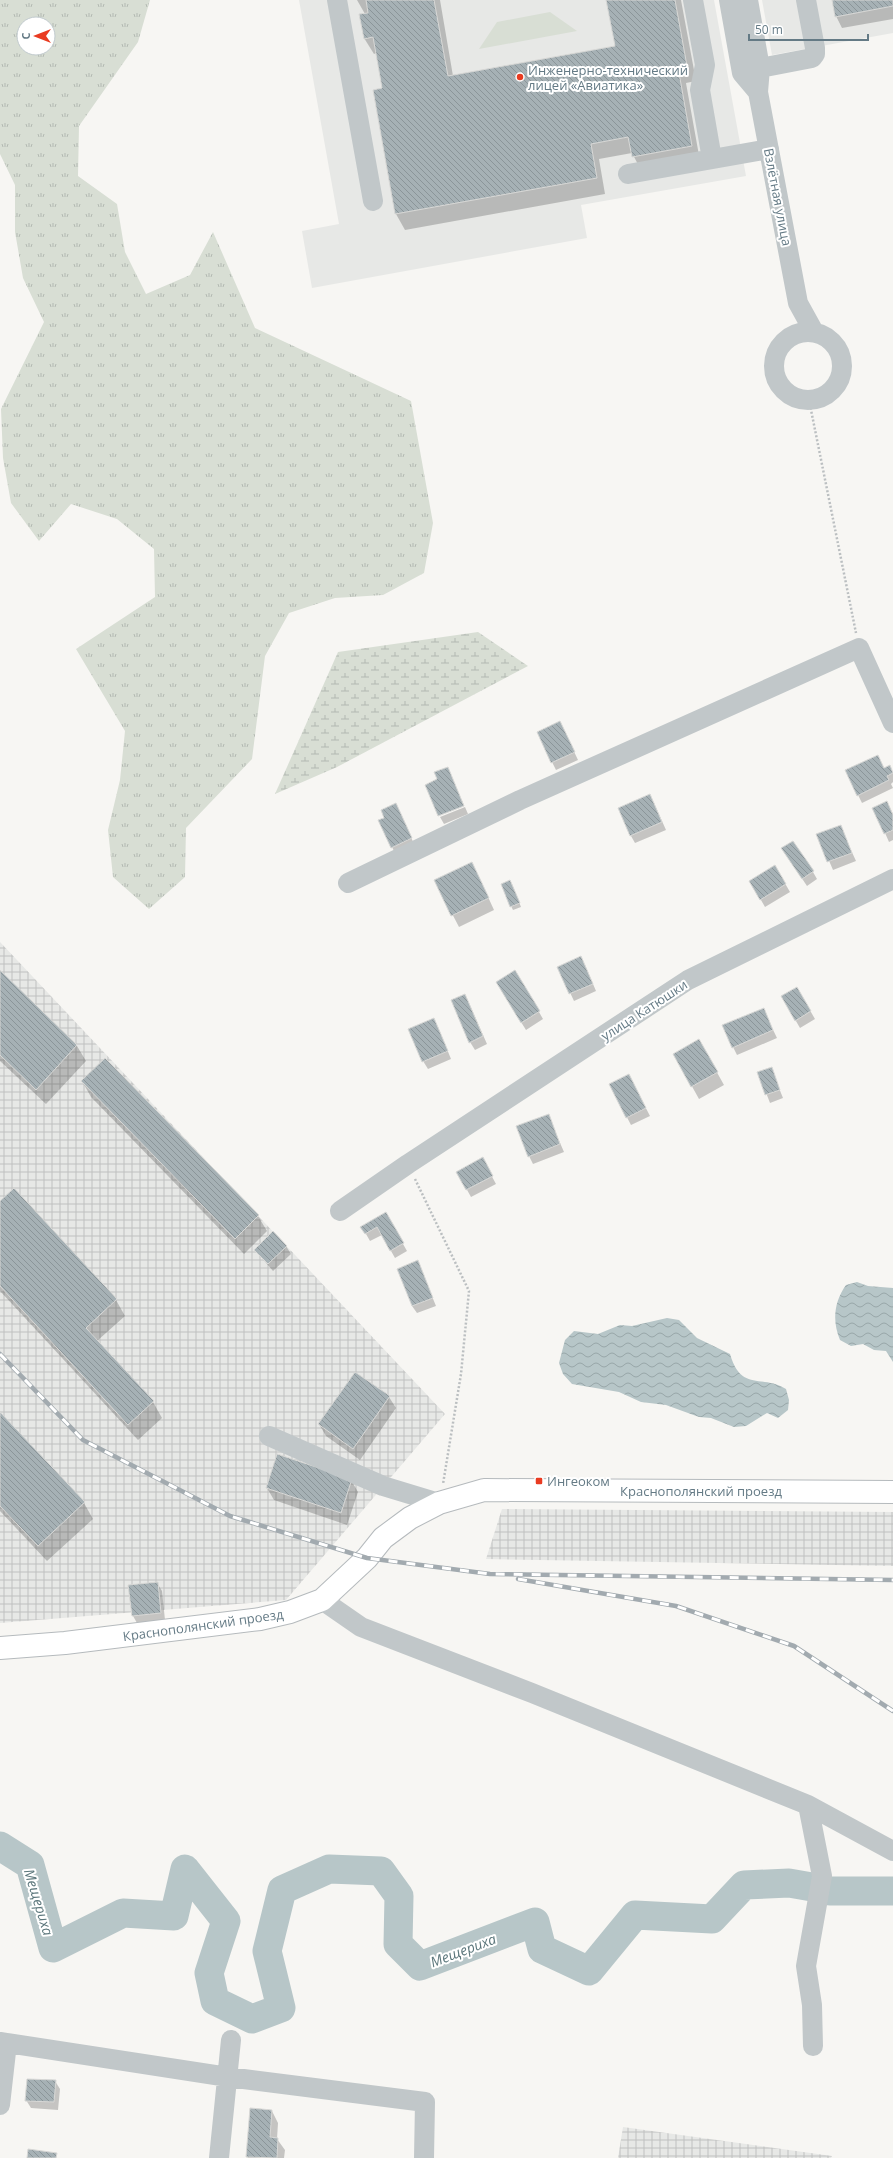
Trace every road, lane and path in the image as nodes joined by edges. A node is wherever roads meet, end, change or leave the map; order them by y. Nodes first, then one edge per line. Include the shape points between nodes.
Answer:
1 (336, 0) edge
2 (693, 0) edge
3 (729, 0) edge
4 (748, 0) edge
5 (806, 0) edge
6 (760, 68) junction
7 (758, 92) junction
8 (769, 149) junction
9 (712, 159) junction
10 (628, 174) dead end
11 (373, 201) dead end
12 (798, 303) junction
13 (814, 332) junction
14 (792, 336) junction
15 (809, 400) junction
16 (859, 648) junction
17 (893, 723) edge
18 (893, 879) edge
19 (348, 883) dead end
20 (408, 1164) junction
21 (340, 1211) dead end
22 (269, 1436) dead end
23 (893, 1492) edge
24 (439, 1503) junction
25 (322, 1600) junction
26 (0, 1648) edge
27 (808, 1805) junction
28 (893, 1851) edge
29 (231, 2040) dead end
30 (3, 2043) edge
31 (813, 2046) dead end
32 (228, 2077) junction
33 (0, 2105) edge
34 (219, 2158) edge
35 (424, 2158) edge

1 - 11 street
2 - 9 street via 705,65 700,90
3 - 7 street, Взлётная улица via 742,73
4 - 6 street, Взлётная улица
5 - 6 street via 815,54 812,58
6 - 7 street, Взлётная улица
7 - 8 street, Взлётная улица
8 - 9 street
8 - 12 street, Взлётная улица
9 - 10 street
12 - 13 street
12 - 14 street
13 - 14 street
13 - 15 street via 833,343 842,363 841,374 833,388 820,398
14 - 15 street via 777,352 774,363 775,375 788,393
15 - 16 path
16 - 17 street
16 - 19 street via 527,797
18 - 20 street, улица Катюшки via 688,980
20 - 21 street, улица Катюшки
20 - 24 path via 469,1291 461,1374
22 - 24 street via 383,1486
23 - 24 main road, Краснополянский проезд via 484,1490
24 - 25 main road, Краснополянский проезд via 410,1518 383,1538 367,1558
25 - 26 main road, Краснополянский проезд via 290,1612 260,1618 65,1643
25 - 27 street via 361,1627
27 - 28 street
27 - 31 street via 822,1876 806,1966 812,2005
29 - 32 street
30 - 32 street
30 - 33 street
32 - 34 street
32 - 35 street via 425,2102

